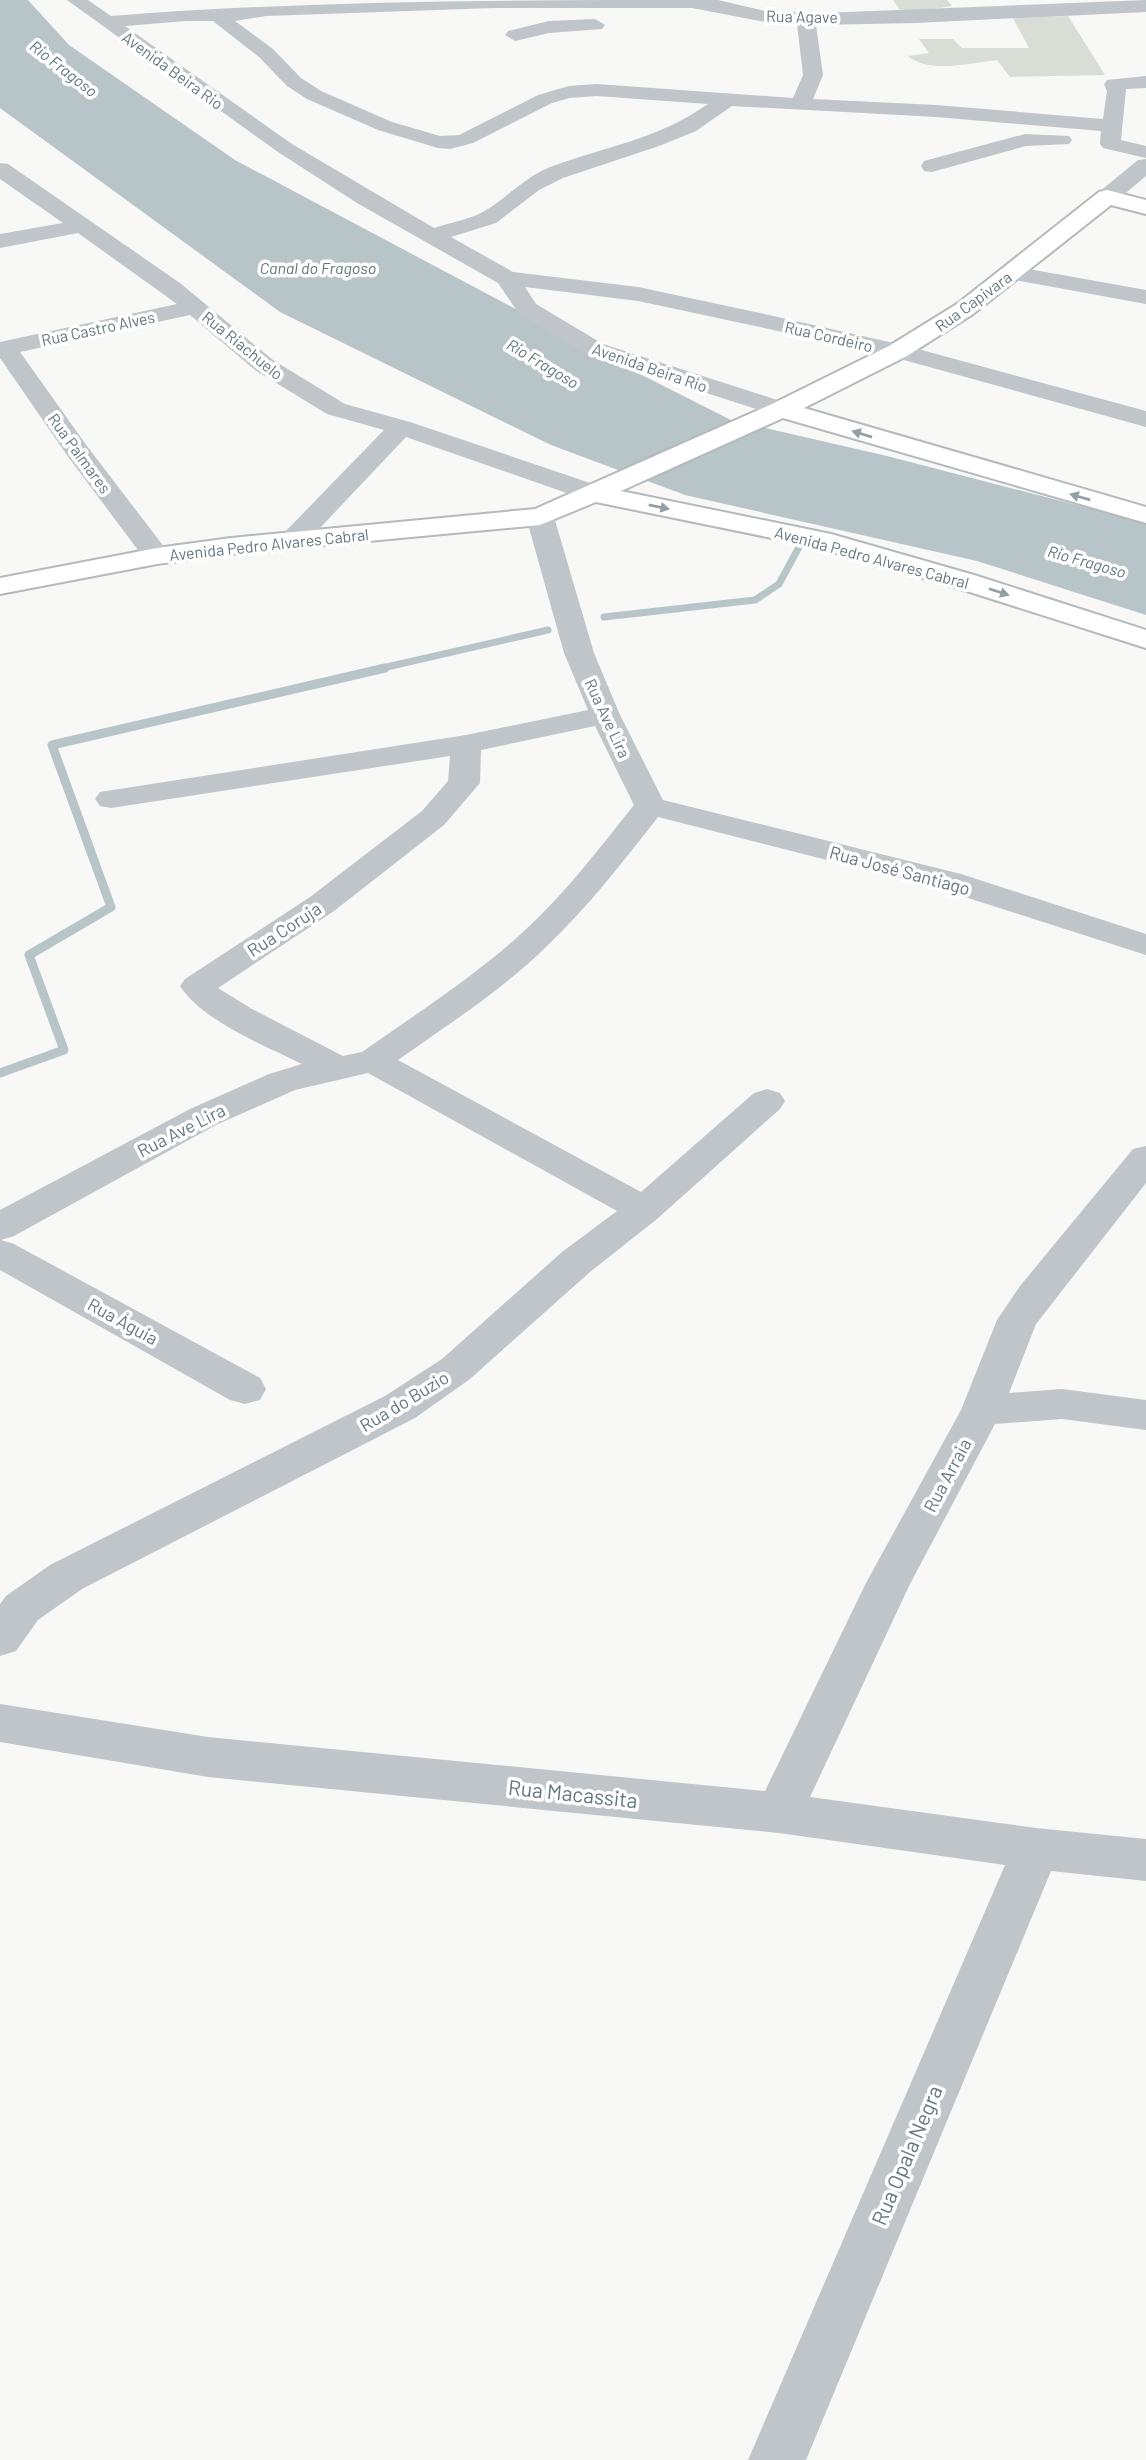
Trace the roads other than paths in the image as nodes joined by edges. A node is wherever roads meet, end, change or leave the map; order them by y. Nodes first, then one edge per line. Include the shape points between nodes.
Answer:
1 (76, 0) edge
2 (1143, 6) edge
3 (229, 15) junction
4 (796, 18) junction
5 (107, 22) junction
6 (706, 22) dead end
7 (614, 24) dead end
8 (515, 35) dead end
9 (1146, 82) edge
10 (727, 100) junction
11 (800, 105) junction
12 (1111, 135) junction
13 (1146, 152) edge
14 (1146, 165) edge
15 (932, 166) dead end
16 (0, 169) edge
17 (1107, 197) junction
18 (1146, 207) edge
19 (82, 226) junction
20 (434, 235) junction
21 (0, 241) edge
22 (1012, 273) junction
23 (507, 278) junction
24 (1146, 297) edge
25 (197, 307) junction
26 (2, 349) edge
27 (898, 351) junction
28 (770, 414) junction
29 (1146, 419) edge
30 (401, 427) junction
31 (600, 489) junction
32 (1146, 515) edge
33 (540, 517) junction
34 (292, 541) junction
35 (157, 556) junction
36 (0, 586) edge
37 (1146, 639) edge
38 (605, 715) junction
39 (466, 744) junction
40 (111, 799) dead end
41 (650, 806) junction
42 (1146, 945) edge
43 (357, 1065) junction
44 (767, 1101) dead end
45 (1146, 1158) edge
46 (644, 1210) junction
47 (0, 1227) edge
48 (0, 1253) edge
49 (245, 1389) dead end
50 (982, 1410) junction
51 (1146, 1415) edge
52 (0, 1638) edge
53 (0, 1723) edge
54 (779, 1813) junction
55 (1036, 1849) junction
56 (1146, 1860) edge
57 (777, 2460) edge

1 - 5 street, Avenida Beira Rio
2 - 4 street, Rua Agave
3 - 4 street, Rua Agave via 348,6 618,0 707,2 762,16
3 - 5 street, Rua Agave
3 - 10 street via 224,23 314,95 430,141 454,142 537,102 581,90
4 - 6 street
4 - 11 street via 813,75
5 - 20 street, Avenida Beira Rio via 285,148
7 - 8 street via 549,27
9 - 12 street via 1114,84
10 - 11 street
10 - 20 street via 689,127 555,173 488,218
11 - 12 street via 936,111
12 - 13 street
12 - 15 street via 1025,140
14 - 17 street, Rua Capivara
16 - 19 street, Rua Riachuelo
17 - 18 main road
17 - 22 main road, Rua Capivara
19 - 21 street
19 - 25 street, Rua Riachuelo
20 - 23 street, Avenida Beira Rio
22 - 24 street
22 - 27 main road, Rua Capivara via 943,325
23 - 27 street, Rua Cordeiro via 638,294
23 - 28 street, Avenida Beira Rio via 527,309 594,349
25 - 26 street, Rua Castro Alves
25 - 30 street, Rua Riachuelo via 285,379 337,409
26 - 35 street, Rua Palmares
27 - 28 main road, Rua Capivara
27 - 29 street, Rua Cordeiro
28 - 31 main road
32 -> 28 main road, Avenida Beira Rio
30 - 31 street, Rua Riachuelo
30 - 34 street
31 - 33 main road
31 -> 37 main road, Avenida Pedro Alvares Cabral via 821,540
33 - 34 main road, Avenida Pedro Alvares Cabral
33 - 38 street, Rua Ave Lira via 569,625
34 - 35 main road, Avenida Pedro Alvares Cabral
35 - 36 main road, Avenida Pedro Alvares Cabral
38 - 39 street
38 - 41 street, Rua Ave Lira
39 - 40 street
39 - 43 street, Rua Coruja via 464,783 433,818 322,904 197,986 241,1017
41 - 42 street, Rua José Santiago via 949,881
41 - 43 street, Rua Ave Lira via 582,892 533,940 475,989
43 - 46 street
43 - 47 street, Rua Ave Lira via 282,1082 202,1117
44 - 46 street, Rua do Buzio
45 - 50 street, Rua Arraia via 1017,1321
46 - 52 street, Rua do Buzio via 576,1262 457,1369 411,1399 66,1577 22,1608
48 - 49 street, Rua Águia
50 - 51 street via 1062,1404
50 - 54 street, Rua Arraia via 888,1583
53 - 54 street, Rua Macassita via 208,1757
54 - 55 street, Rua Macassita
55 - 56 street, Rua Macassita
55 - 57 street, Rua Opala Negra

